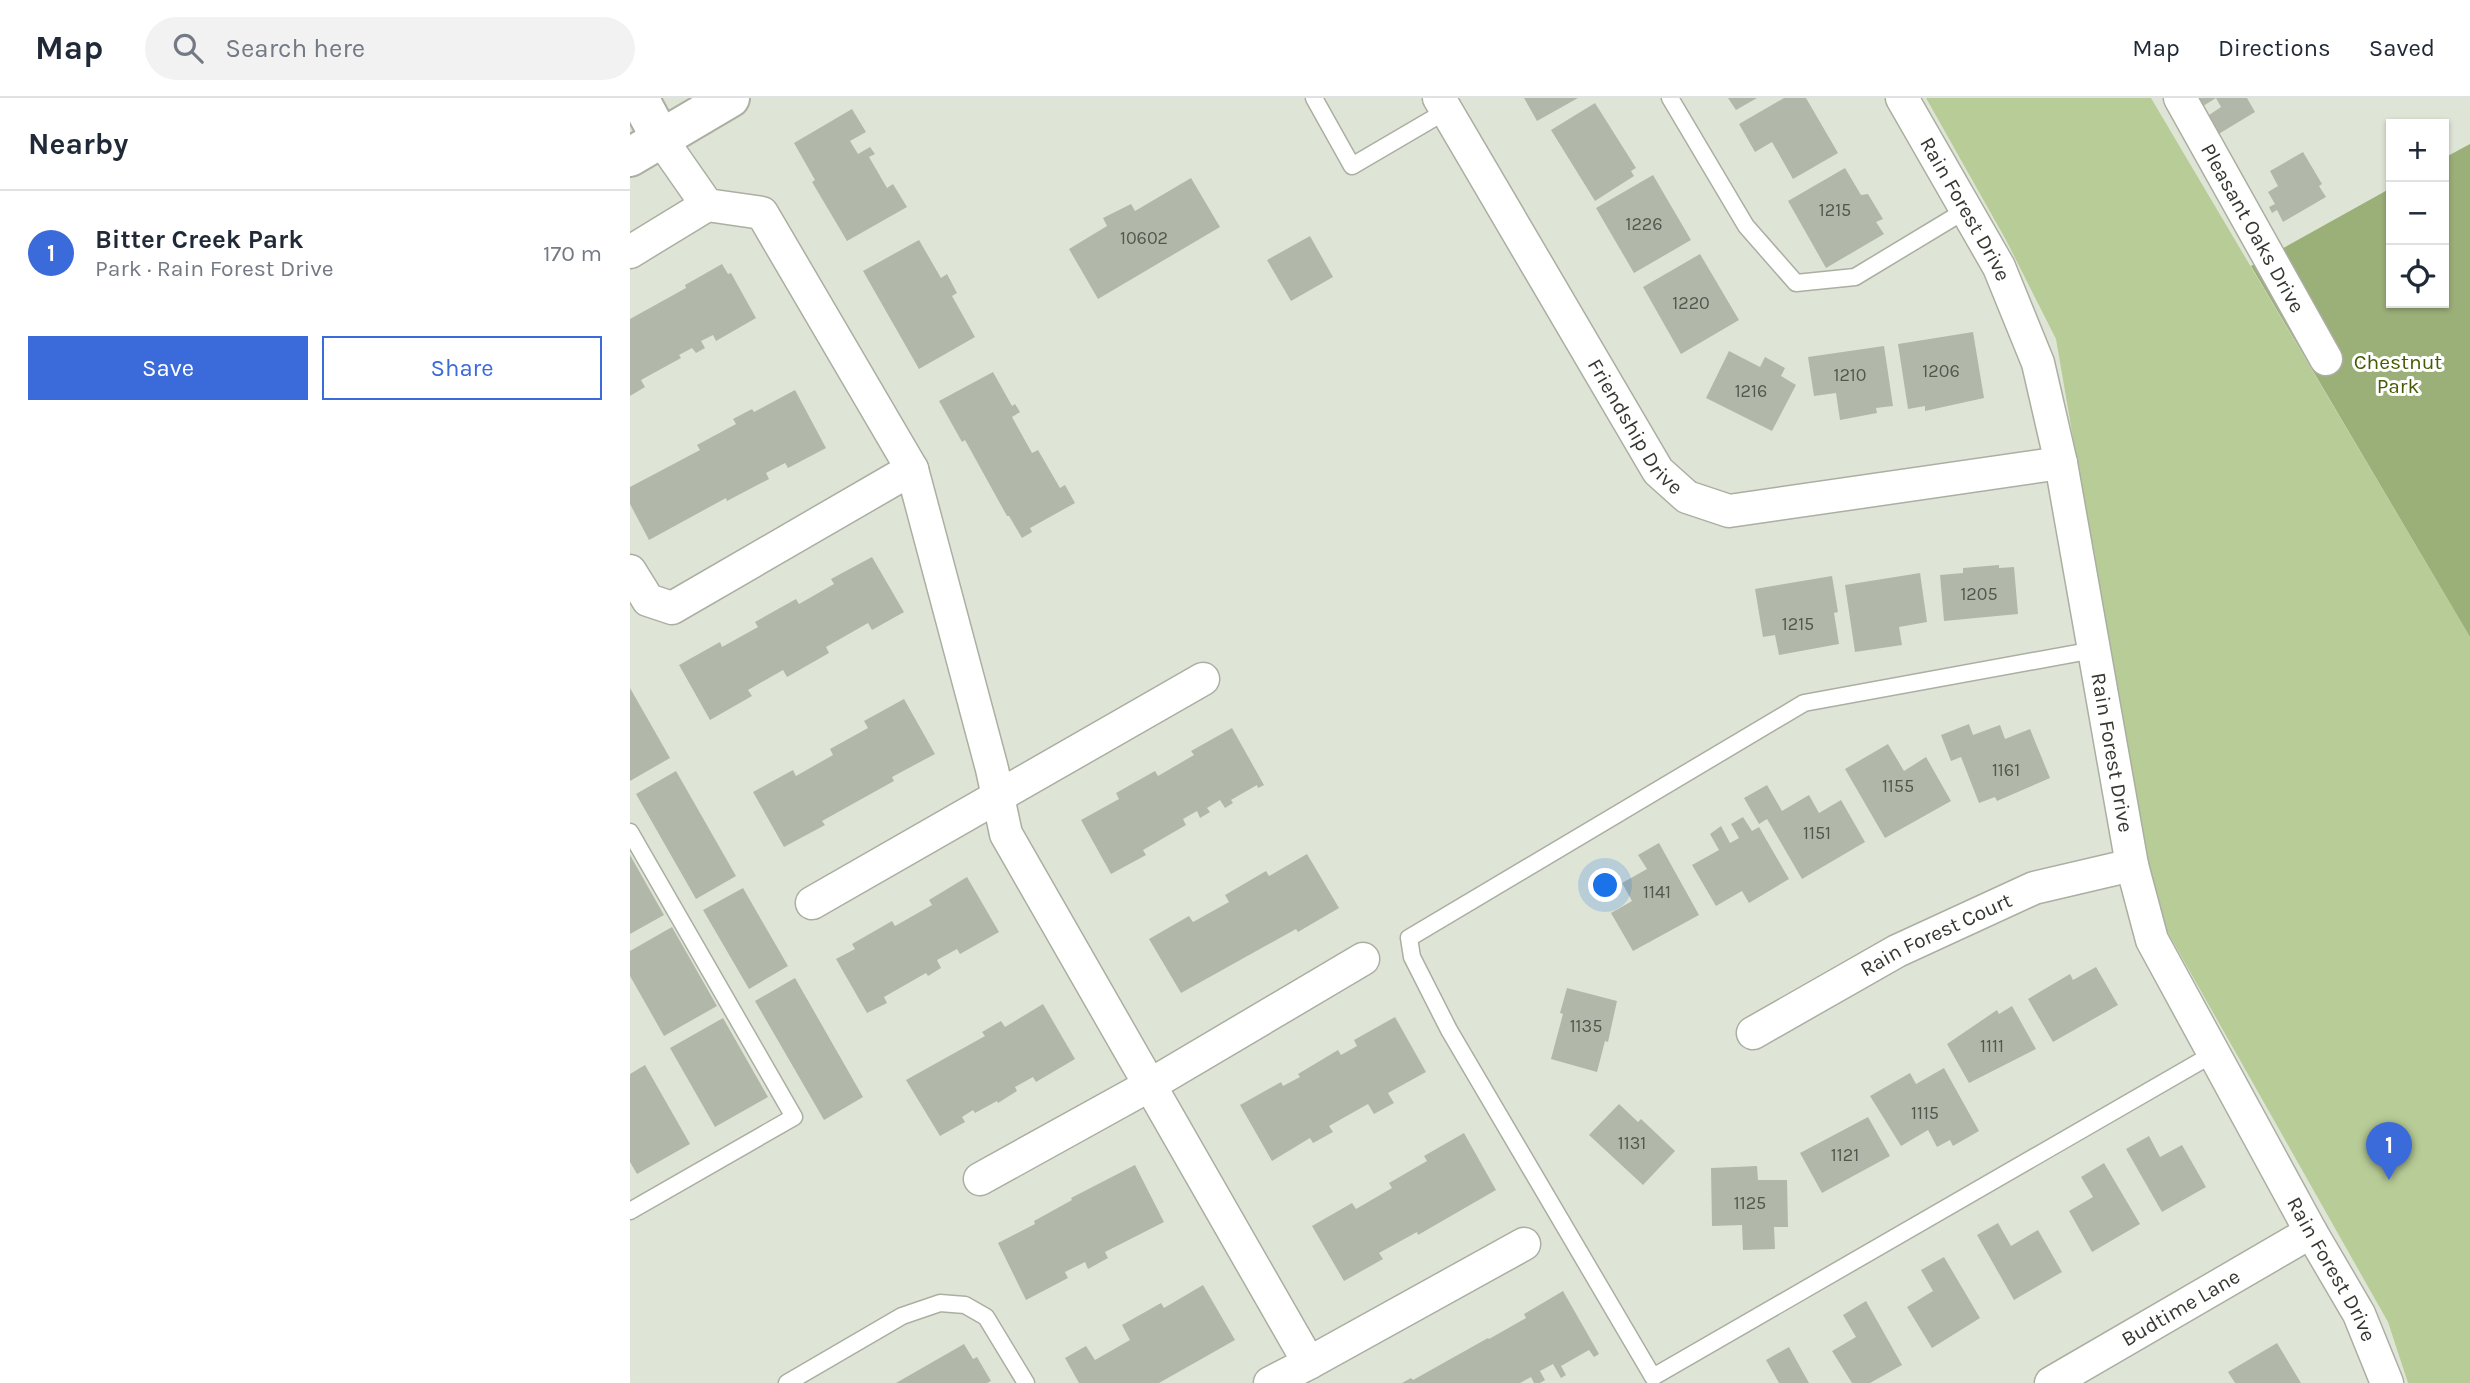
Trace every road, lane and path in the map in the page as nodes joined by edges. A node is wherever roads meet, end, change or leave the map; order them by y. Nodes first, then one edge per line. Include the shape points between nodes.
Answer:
1 (639, 98) edge
2 (730, 98) edge
3 (1314, 98) edge
4 (1670, 98) edge
5 (1902, 98) edge
6 (2180, 98) edge
7 (1443, 105) edge
8 (645, 148) edge
9 (707, 205) junction
10 (1966, 209) junction
11 (630, 252) edge
12 (2326, 359) dead end
13 (2061, 463) junction
14 (912, 470) junction
15 (630, 570) edge
16 (2094, 650) junction
17 (1203, 679) dead end
18 (998, 795) junction
19 (630, 832) edge
20 (2132, 865) junction
21 (812, 903) dead end
22 (1363, 959) dead end
23 (1753, 1033) dead end
24 (2213, 1054) junction
25 (1150, 1085) junction
26 (980, 1179) dead end
27 (630, 1211) edge
28 (2311, 1232) junction
29 (1524, 1244) dead end
30 (1309, 1363) junction
31 (1648, 1380) edge
32 (787, 1383) edge
33 (1026, 1383) edge
34 (1270, 1383) edge
35 (2051, 1383) edge
36 (2387, 1383) edge

1 - 8 main road
2 - 8 main road
3 - 7 lane via 1352,166
4 - 10 lane via 1746,226 1796,282 1855,277
5 - 10 street, Rain Forest Drive
6 - 12 street, Pleasant Oaks Drive
7 - 13 street, Friendship Drive via 1658,471 1687,497 1729,512
8 - 9 street
9 - 11 street
9 - 14 street via 762,213
10 - 13 street, Rain Forest Drive via 1999,267 2038,363
13 - 16 street, Rain Forest Drive
14 - 15 street via 671,608 648,600
14 - 18 street
16 - 20 street, Rain Forest Drive
16 - 31 lane via 1804,703 1409,938 1412,957 1449,1030
17 - 18 street
18 - 21 street
18 - 25 street via 1006,834
19 - 27 lane via 794,1116
20 - 23 street, Rain Forest Court via 2034,888 1897,951
20 - 24 street, Rain Forest Drive via 2152,940
22 - 25 street
24 - 28 street, Rain Forest Drive
24 - 31 lane
25 - 26 street
25 - 30 street
28 - 35 street, Budtime Lane
28 - 36 street, Rain Forest Drive via 2359,1314
29 - 30 street
30 - 34 street
32 - 33 lane via 902,1316 940,1303 965,1305 986,1317

